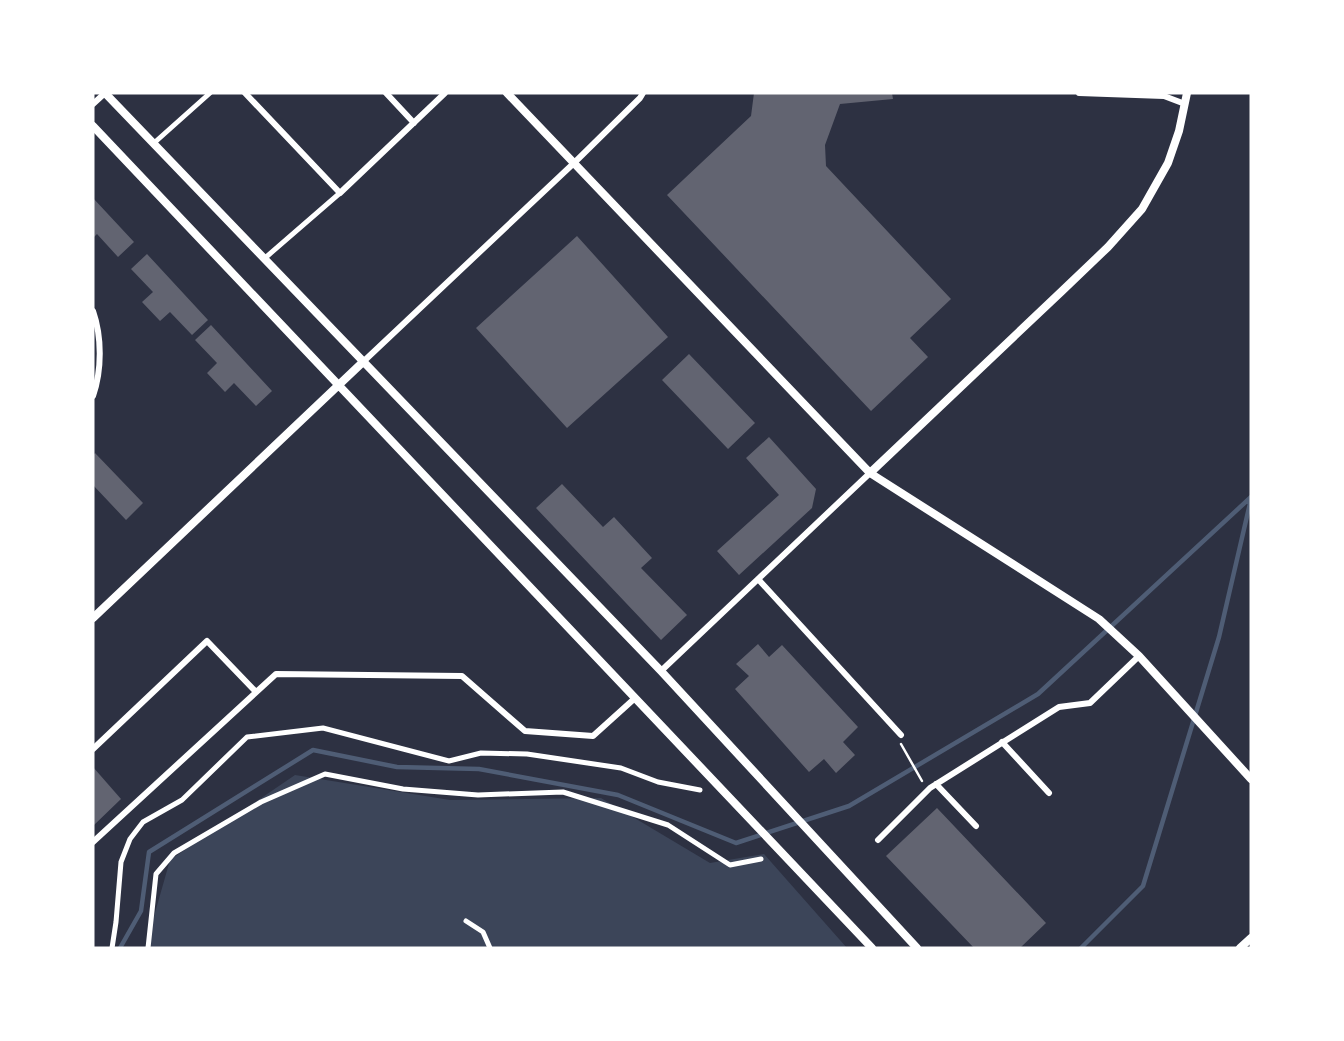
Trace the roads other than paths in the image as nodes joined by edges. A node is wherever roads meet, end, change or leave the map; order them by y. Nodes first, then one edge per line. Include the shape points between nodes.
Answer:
1 (105, 93) edge
2 (210, 93) edge
3 (245, 93) edge
4 (386, 93) edge
5 (445, 93) edge
6 (507, 93) edge
7 (643, 93) edge
8 (1079, 93) edge
9 (1186, 93) edge
10 (93, 104) edge
11 (1185, 104) junction
12 (414, 122) junction
13 (93, 126) edge
14 (154, 143) junction
15 (574, 163) junction
16 (340, 193) junction
17 (265, 258) junction
18 (93, 311) edge
19 (364, 361) junction
20 (339, 385) junction
21 (93, 396) edge
22 (870, 474) junction
23 (758, 579) junction
24 (93, 618) edge
25 (1136, 653) junction
26 (661, 671) junction
27 (256, 692) junction
28 (634, 699) junction
29 (901, 735) dead end
30 (1002, 742) junction
31 (93, 749) edge
32 (1251, 779) edge
33 (936, 784) junction
34 (700, 790) dead end
35 (1049, 793) dead end
36 (976, 826) dead end
37 (878, 840) dead end
38 (93, 842) edge
39 (761, 859) dead end
40 (466, 921) dead end
41 (1251, 938) edge
42 (112, 948) edge
43 (148, 948) edge
44 (490, 948) edge
45 (872, 948) edge
46 (917, 948) edge
47 (1240, 948) edge

1 - 10 street
1 - 14 street
2 - 14 street
3 - 16 street
4 - 12 street
5 - 12 street
6 - 15 street
7 - 15 street
8 - 11 street via 1164,96
9 - 11 street
11 - 22 street via 1168,163 1142,209
12 - 16 street
13 - 20 street
14 - 17 street
15 - 19 street
15 - 22 street
16 - 17 street
17 - 19 street
18 - 21 street via 100,347
19 - 20 street
19 - 26 street
20 - 24 street
20 - 28 street
22 - 23 street
22 - 25 street via 1099,619
23 - 26 street
23 - 29 street
25 - 30 street via 1090,703 1059,707
25 - 32 street
26 - 46 street
27 - 28 street via 276,674 462,676 525,731 593,736
27 - 31 street via 207,641
27 - 38 street
28 - 45 street
30 - 33 street
30 - 35 street
33 - 36 street
33 - 37 street
34 - 42 street via 658,782 621,768 527,754 481,753 449,761 323,727 247,737 182,800 144,822 130,839 121,862
39 - 43 street via 730,865 668,825 563,792 478,795 403,789 325,774 261,802 174,853 156,874
40 - 44 street via 483,932
41 - 47 street

